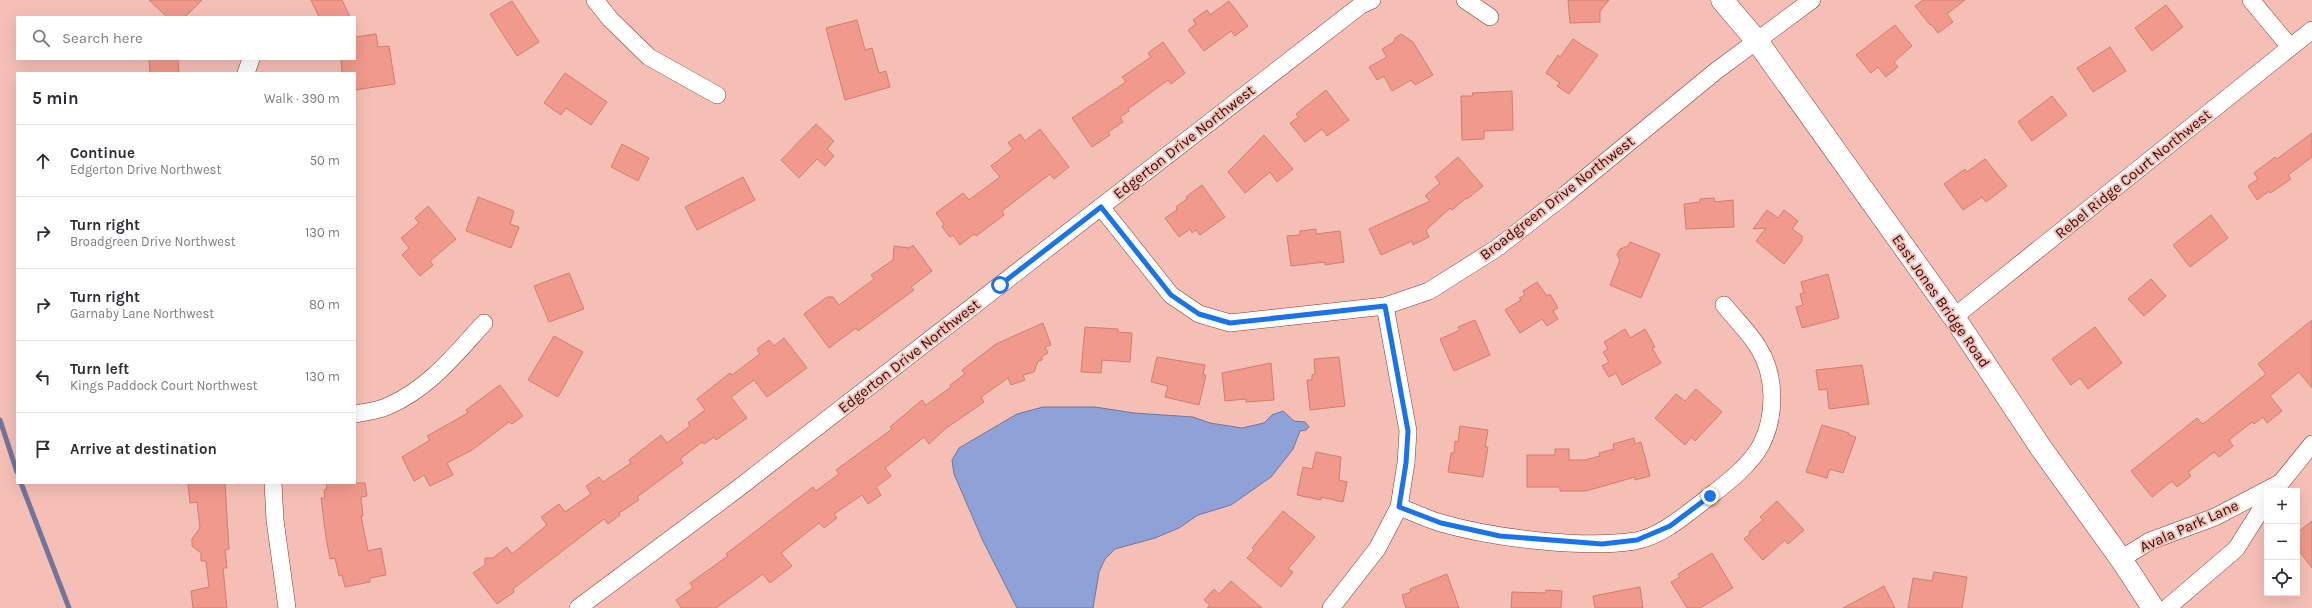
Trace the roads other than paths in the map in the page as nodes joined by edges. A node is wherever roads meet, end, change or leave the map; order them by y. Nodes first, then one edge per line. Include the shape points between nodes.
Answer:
1 (595, 0) edge
2 (1372, 0) edge
3 (1465, 0) edge
4 (1722, 0) edge
5 (1812, 0) edge
6 (2251, 0) edge
7 (1490, 17) dead end
8 (2312, 30) edge
9 (1757, 41) junction
10 (2290, 47) junction
11 (251, 60) edge
12 (246, 72) edge
13 (717, 95) dead end
14 (1101, 207) junction
15 (1724, 305) dead end
16 (1385, 306) junction
17 (1954, 317) junction
18 (484, 323) dead end
19 (356, 414) edge
20 (2312, 444) edge
21 (273, 484) edge
22 (2277, 487) edge
23 (2264, 505) edge
24 (1399, 507) junction
25 (2121, 559) junction
26 (286, 608) edge
27 (578, 608) edge
28 (1331, 608) edge
29 (2153, 608) edge
30 (2166, 608) edge

1 - 13 street via 610,19 649,57
2 - 14 street, Edgerton Drive Northwest via 1354,10
3 - 7 street
4 - 9 street, East Jones Bridge Road
5 - 9 street, Broadgreen Drive Northwest
6 - 10 street
8 - 10 street, Rebel Ridge Court Northwest
9 - 16 street, Broadgreen Drive Northwest via 1716,71 1497,248 1428,291
9 - 17 street, East Jones Bridge Road
10 - 17 street, Rebel Ridge Court Northwest
11 - 12 street
14 - 16 street, Broadgreen Drive Northwest via 1171,295 1199,314 1230,323
14 - 27 street, Edgerton Drive Northwest via 736,490
15 - 24 street via 1758,346 1767,364 1773,389 1769,422 1760,446 1742,468 1670,526 1637,540 1602,544 1555,541 1500,536 1441,523
16 - 24 street via 1408,431
17 - 25 street, East Jones Bridge Road via 2041,448
18 - 19 street via 444,367 413,393 386,407
20 - 22 street, Avala Park Lane
21 - 26 street
22 - 25 street, Avala Park Lane via 2215,517 2150,541
23 - 30 street, Avala Park Lane via 2236,549
24 - 28 street via 1377,549
25 - 29 street, East Jones Bridge Road

